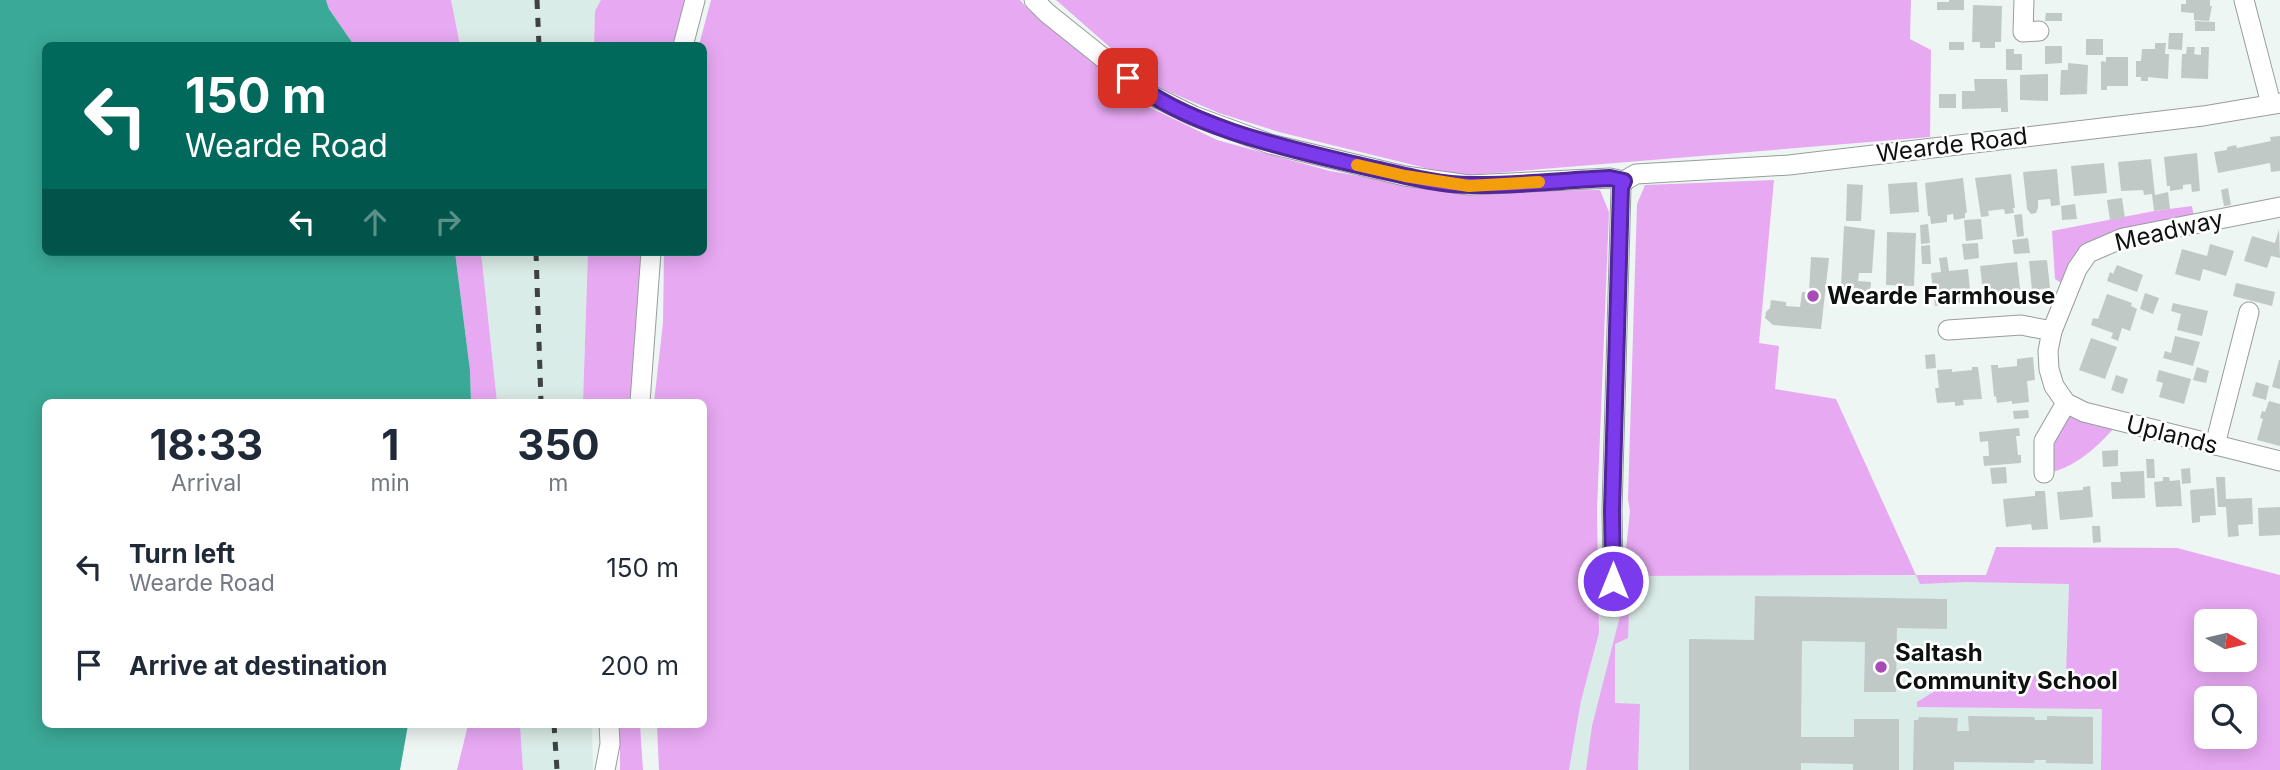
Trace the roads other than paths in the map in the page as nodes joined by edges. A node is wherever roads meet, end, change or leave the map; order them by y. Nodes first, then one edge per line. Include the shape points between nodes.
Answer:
1 (695, 0) edge
2 (1034, 0) edge
3 (2024, 0) edge
4 (2244, 0) edge
5 (2039, 32) dead end
6 (684, 42) edge
7 (2276, 103) edge
8 (1624, 181) junction
9 (2280, 207) edge
10 (651, 256) edge
11 (2249, 312) dead end
12 (1948, 330) dead end
13 (2052, 331) junction
14 (640, 399) edge
15 (2066, 403) junction
16 (2216, 445) junction
17 (2280, 461) edge
18 (2044, 473) dead end
19 (1613, 581) dead end
20 (609, 728) edge
21 (605, 770) edge

1 - 6 street
2 - 8 street, Wearde Road via 1147,93 1270,144 1469,186
3 - 5 street via 2023,32
4 - 7 street
7 - 8 street, Wearde Road via 1789,165 1636,174
8 - 19 street
9 - 13 street, Meadway via 2123,238 2088,253
10 - 14 street
11 - 16 street
12 - 13 street via 2021,324
13 - 15 street, Meadway via 2049,369
15 - 16 street, Uplands via 2119,422
15 - 18 street via 2044,441
16 - 17 street, Uplands
20 - 21 street

